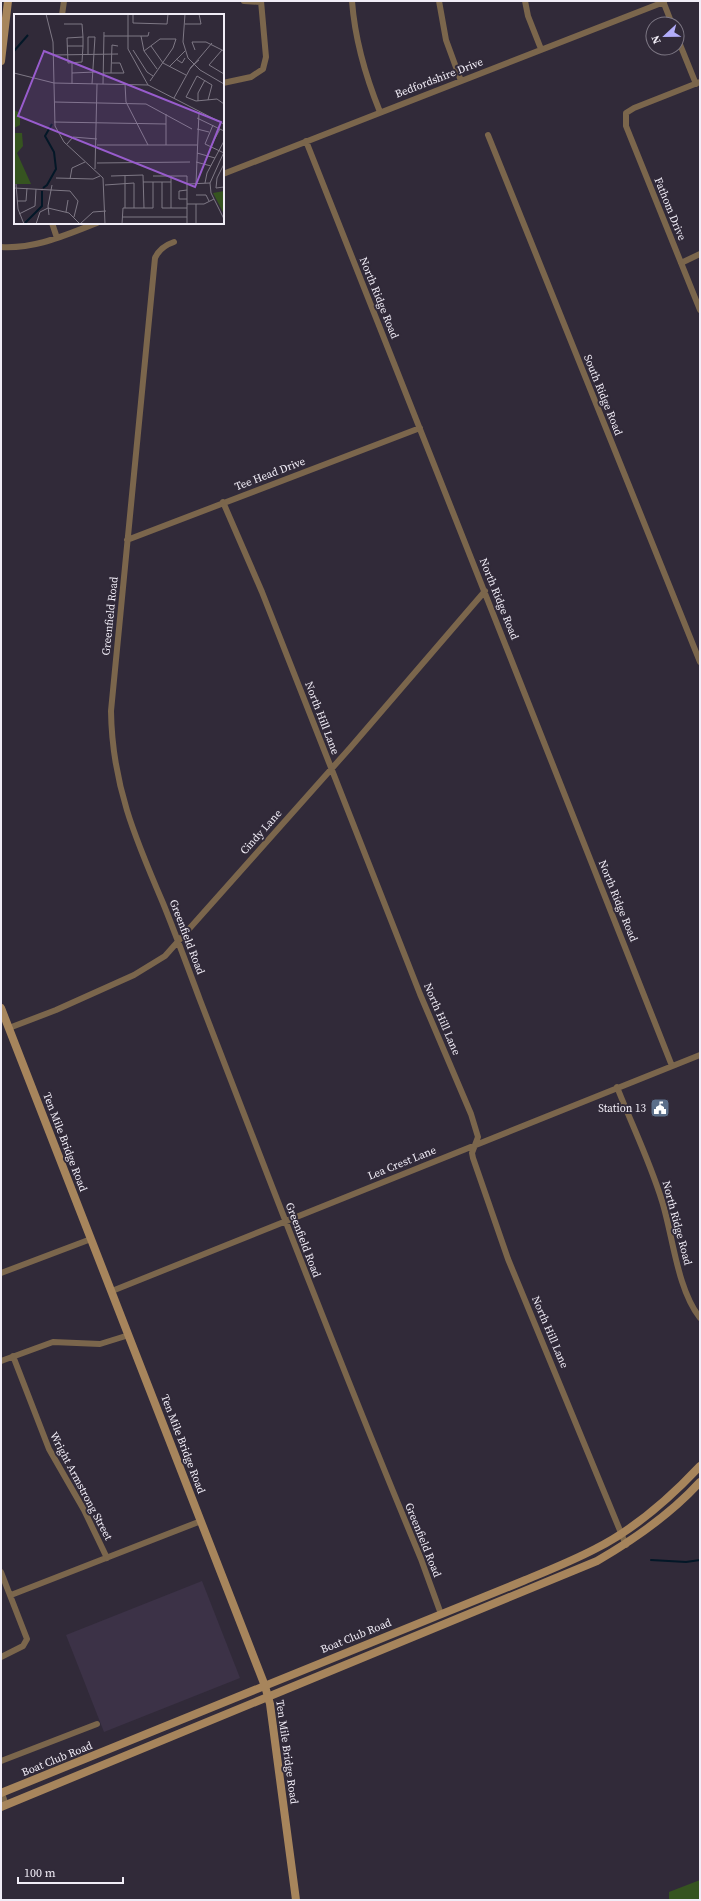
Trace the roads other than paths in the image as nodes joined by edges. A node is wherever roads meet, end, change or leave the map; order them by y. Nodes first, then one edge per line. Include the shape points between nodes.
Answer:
1 (8, 1) edge
2 (64, 1) edge
3 (244, 1) edge
4 (352, 1) edge
5 (438, 1) edge
6 (525, 1) edge
7 (261, 2) edge
8 (663, 2) edge
9 (62, 14) edge
10 (669, 16) edge
11 (541, 49) junction
12 (685, 54) edge
13 (1, 61) edge
14 (461, 81) junction
15 (224, 83) edge
16 (698, 83) edge
17 (380, 112) junction
18 (488, 135) dead end
19 (306, 141) junction
20 (224, 174) edge
21 (52, 224) edge
22 (93, 224) edge
23 (57, 238) junction
24 (174, 242) dead end
25 (1, 247) edge
26 (700, 254) edge
27 (681, 263) junction
28 (700, 310) edge
29 (420, 428) junction
30 (223, 502) junction
31 (127, 540) junction
32 (485, 591) junction
33 (700, 662) edge
34 (331, 769) junction
35 (178, 942) junction
36 (1, 1008) edge
37 (9, 1028) junction
38 (700, 1055) edge
39 (672, 1066) junction
40 (617, 1088) junction
41 (476, 1144) junction
42 (284, 1221) junction
43 (91, 1239) junction
44 (1, 1273) edge
45 (112, 1291) junction
46 (700, 1318) edge
47 (128, 1335) junction
48 (13, 1356) junction
49 (1, 1361) edge
50 (700, 1466) edge
51 (700, 1482) edge
52 (201, 1521) junction
53 (622, 1534) junction
54 (626, 1545) junction
55 (106, 1558) junction
56 (1, 1572) edge
57 (11, 1595) junction
58 (440, 1614) junction
59 (1, 1657) edge
60 (265, 1686) junction
61 (268, 1696) junction
62 (97, 1724) dead end
63 (1, 1761) edge
64 (1, 1793) edge
65 (4, 1806) edge
66 (296, 1900) edge

1 - 13 main road
2 - 9 street
3 - 7 street
4 - 17 street via 355,36 361,61
5 - 14 street via 446,40
6 - 11 street
7 - 15 street via 266,58 263,69 251,76
8 - 10 street
8 - 11 street, Bedfordshire Drive
11 - 14 street, Bedfordshire Drive
12 - 16 street
14 - 17 street, Bedfordshire Drive
16 - 27 street, Fathom Drive via 626,113 626,126
17 - 19 street, Bedfordshire Drive
18 - 33 street, South Ridge Road
19 - 20 street, Bedfordshire Drive
19 - 29 street, North Ridge Road
21 - 23 street
22 - 23 street
23 - 25 street via 31,246
24 - 31 street, Greenfield Road via 164,246 155,258
26 - 27 street
27 - 28 street, Fathom Drive
29 - 30 street, Tee Head Drive
29 - 32 street, North Ridge Road
30 - 31 street, Tee Head Drive
30 - 34 street, North Hill Lane via 262,592
31 - 35 street, Greenfield Road via 111,712 114,763 128,816
32 - 34 street, Cindy Lane
32 - 39 street, North Ridge Road
34 - 35 street, Cindy Lane
34 - 41 street, North Hill Lane via 420,994 471,1114 478,1137
35 - 37 street, Cindy Lane via 165,956 134,975
35 - 42 street, Greenfield Road
36 - 37 main road, Ten Mile Bridge Road
37 - 43 main road, Ten Mile Bridge Road
38 - 39 street, Lea Crest Lane
39 - 40 street, Lea Crest Lane
40 - 41 street, Lea Crest Lane
40 - 46 street, North Ridge Road via 658,1188 686,1293
41 - 42 street, Lea Crest Lane
41 - 53 street, North Hill Lane via 472,1153 473,1158 508,1259
42 - 45 street, Lea Crest Lane
42 - 58 street, Greenfield Road via 421,1559
43 - 44 street
43 - 45 main road, Ten Mile Bridge Road
45 - 47 main road, Ten Mile Bridge Road
47 - 48 street via 100,1344 52,1342
47 - 52 main road, Ten Mile Bridge Road
48 - 49 street
48 - 55 street, Wright Armstrong Street via 49,1449 84,1510
50 - 53 main road, Boat Club Road via 661,1504
51 - 54 main road, Boat Club Road via 660,1520
52 - 55 street
52 - 60 main road, Ten Mile Bridge Road
53 - 54 street, North Hill Lane
53 - 58 main road, Boat Club Road via 551,1569
54 - 61 main road, Boat Club Road via 597,1562 532,1590
55 - 57 street
56 - 57 street
57 - 59 street via 25,1633 26,1643 18,1650
58 - 60 main road, Boat Club Road
60 - 61 main road, Ten Mile Bridge Road
60 - 64 main road, Boat Club Road
61 - 65 main road, Boat Club Road
61 - 66 main road, Ten Mile Bridge Road
62 - 63 street
64 - 65 street

